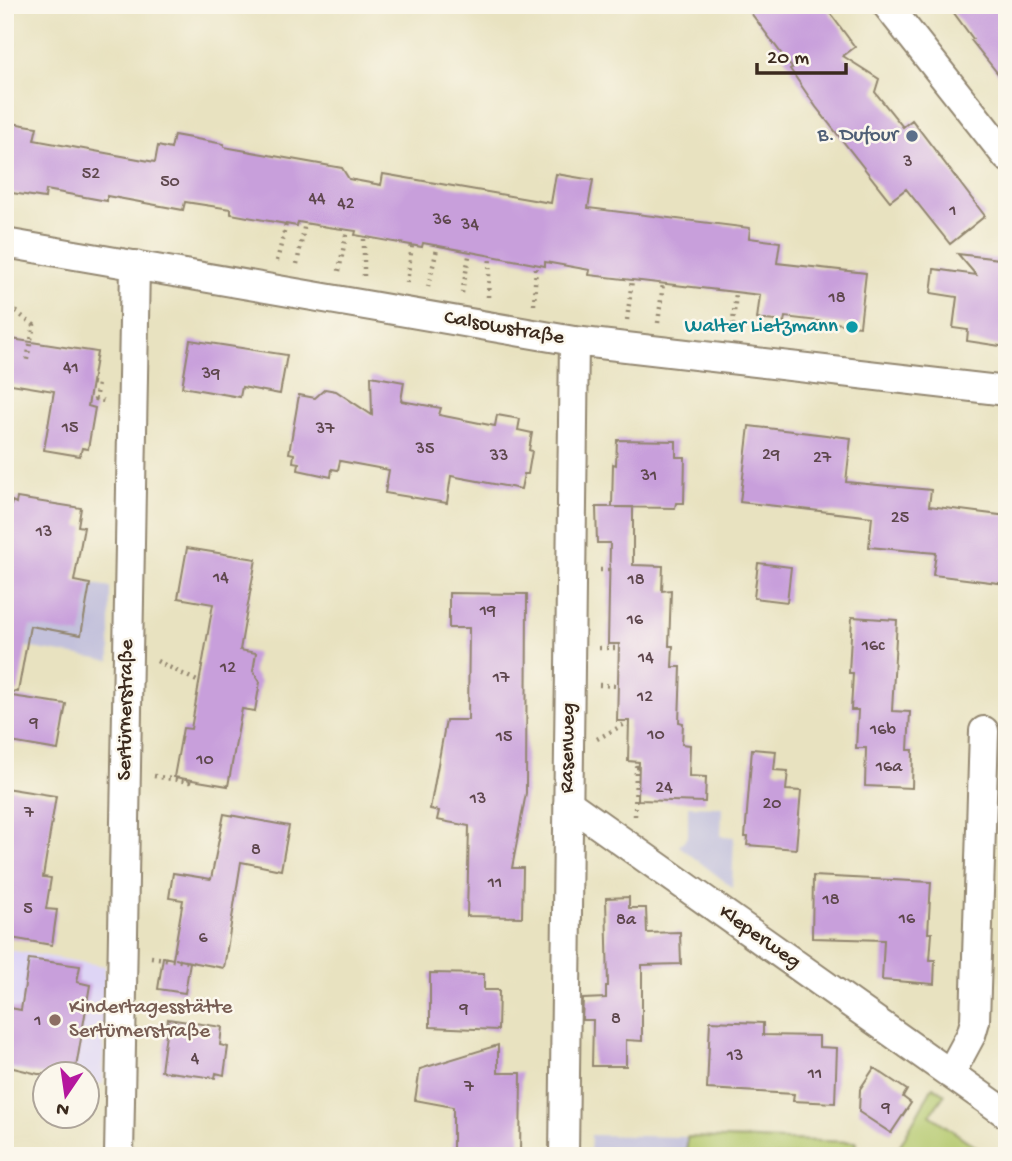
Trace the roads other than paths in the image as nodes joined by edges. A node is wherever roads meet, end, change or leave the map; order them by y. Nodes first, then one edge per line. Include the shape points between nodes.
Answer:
1 (887, 5) edge
2 (1007, 157) edge
3 (10, 243) edge
4 (135, 265) junction
5 (574, 341) junction
6 (1007, 391) edge
7 (984, 730) dead end
8 (578, 809) junction
9 (950, 1074) junction
10 (1007, 1114) edge
11 (119, 1156) edge
12 (564, 1156) edge

1 - 2 street
3 - 4 street, Calsowstraße
4 - 5 street, Calsowstraße
4 - 11 street, Sertürnerstraße
5 - 6 street, Calsowstraße
5 - 8 street, Rasenweg
7 - 9 street via 975,1021
8 - 9 street, Kleperweg
8 - 12 street, Rasenweg
9 - 10 street, Kleperweg

